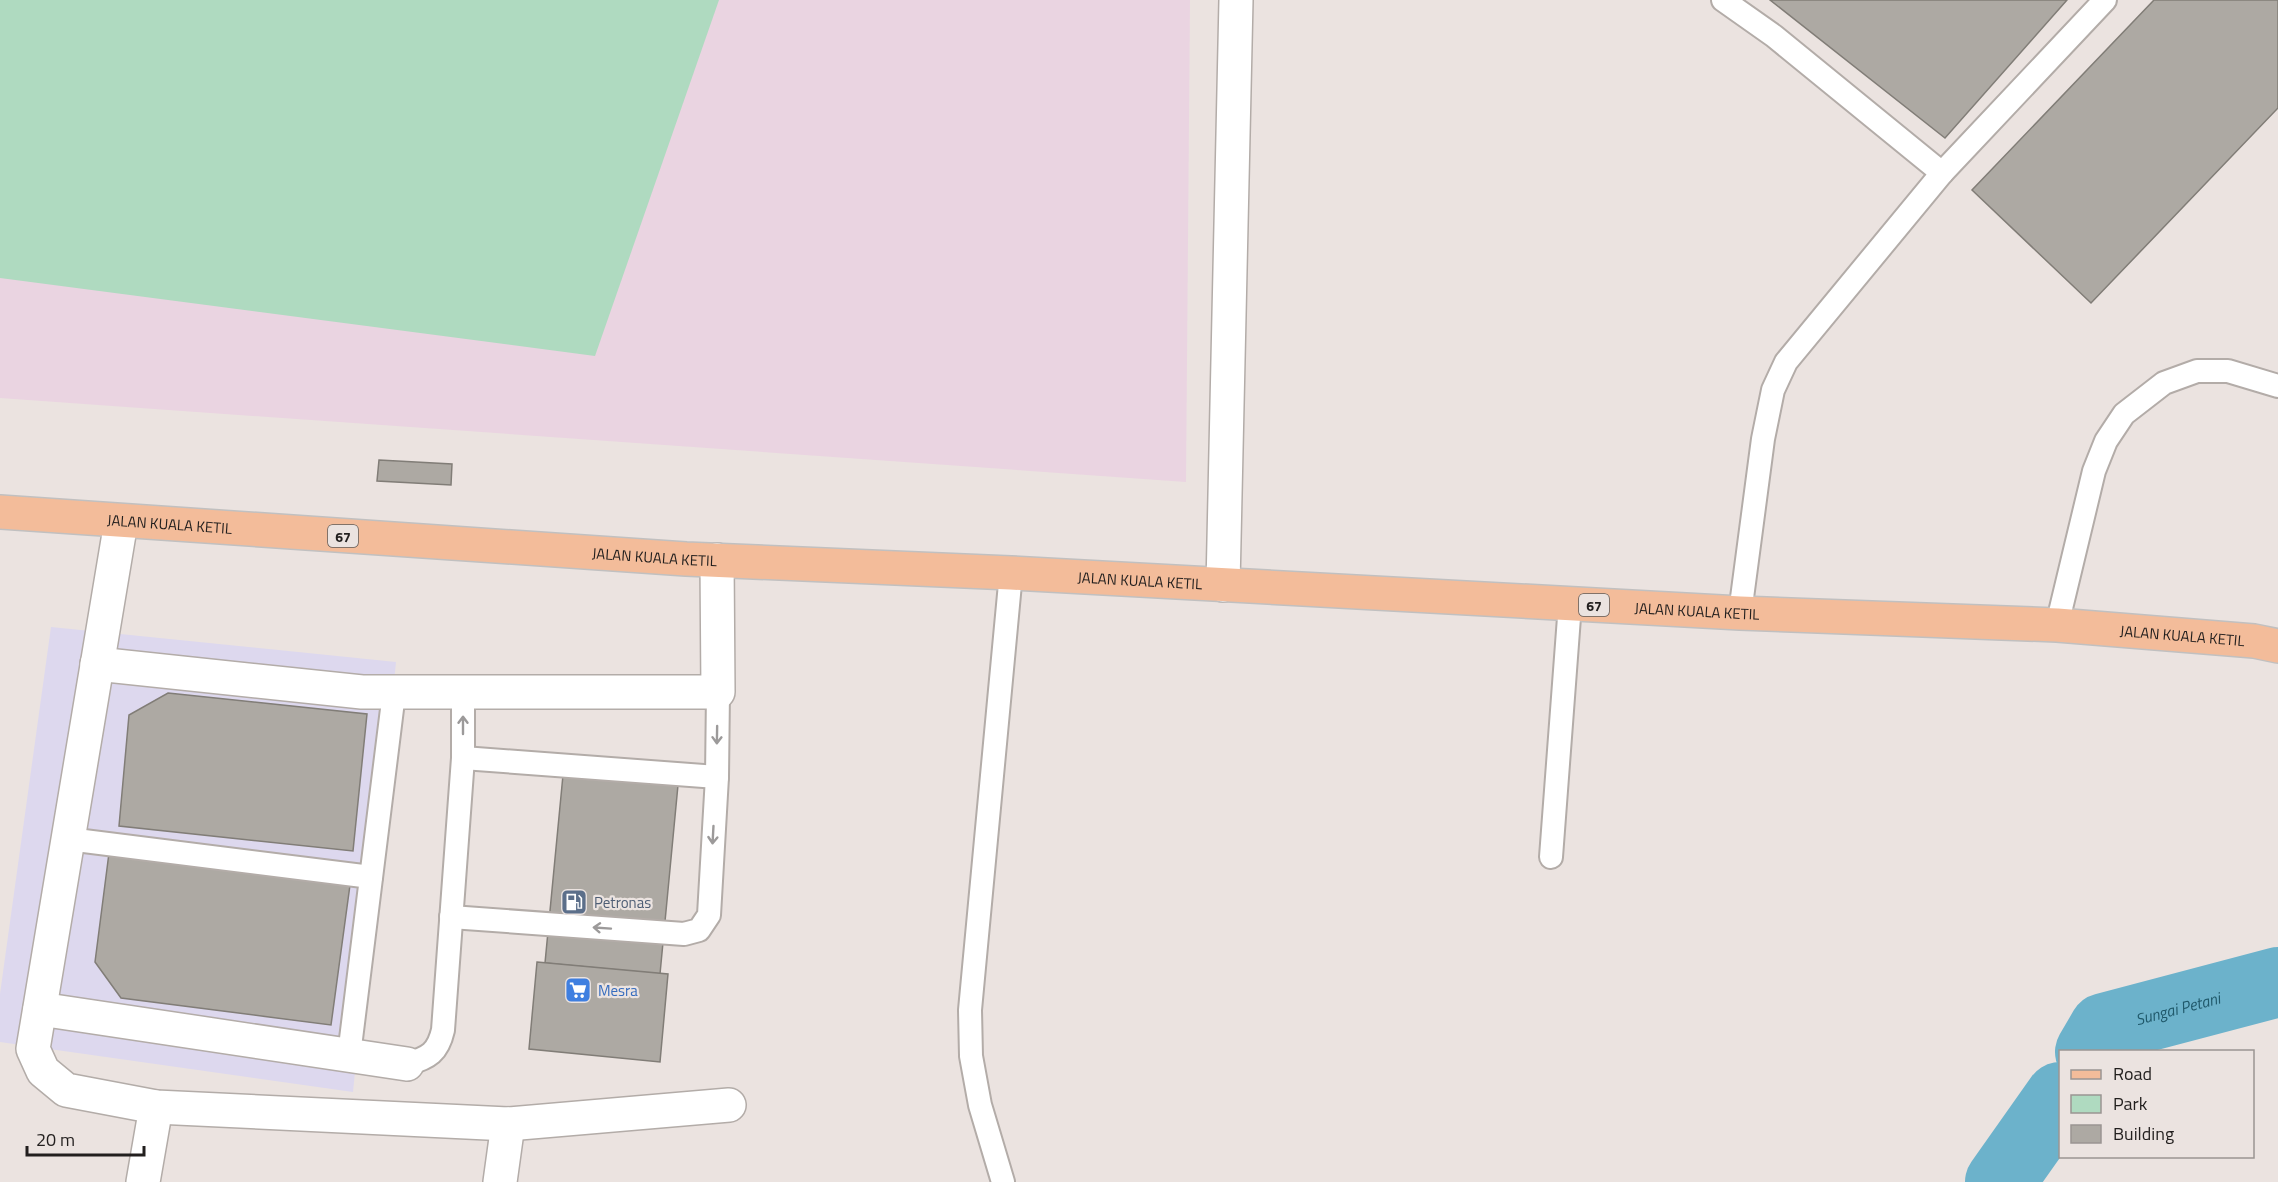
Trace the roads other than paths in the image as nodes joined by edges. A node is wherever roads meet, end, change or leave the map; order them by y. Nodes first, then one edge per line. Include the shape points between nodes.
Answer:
1 (1236, 0) edge
2 (1723, 0) edge
3 (2105, 0) edge
4 (1942, 173) junction
5 (2278, 386) edge
6 (0, 512) edge
7 (121, 522) junction
8 (717, 560) junction
9 (1011, 573) junction
10 (1223, 585) junction
11 (1570, 604) junction
12 (1740, 613) junction
13 (2057, 625) junction
14 (2278, 646) edge
15 (97, 663) junction
16 (463, 692) junction
17 (718, 692) junction
18 (394, 693) junction
19 (463, 758) junction
20 (717, 777) junction
21 (68, 839) junction
22 (1551, 857) dead end
23 (371, 877) junction
24 (451, 917) junction
25 (40, 1009) junction
26 (349, 1056) junction
27 (407, 1064) joint
28 (729, 1105) dead end
29 (156, 1107) junction
30 (508, 1124) junction
31 (143, 1182) edge
32 (500, 1182) edge
33 (1003, 1182) edge

1 - 10 street
2 - 4 lane via 1774,36
3 - 4 lane
4 - 12 lane via 1786,362 1773,390 1762,438
5 - 13 lane via 2228,370 2197,371 2164,383 2124,414 2106,441 2094,471
6 - 7 main road, JALAN KUALA KETIL / 67
7 - 8 main road, JALAN KUALA KETIL / 67
7 - 15 street
8 - 9 main road, JALAN KUALA KETIL / 67
8 - 17 street
9 - 10 main road, JALAN KUALA KETIL / 67
9 - 33 lane via 970,1010 976,1086
10 - 11 main road, JALAN KUALA KETIL / 67
11 - 12 main road, JALAN KUALA KETIL / 67
11 - 22 lane
12 - 13 main road, JALAN KUALA KETIL / 67
13 - 14 main road, JALAN KUALA KETIL / 67
15 - 18 street
15 - 21 street
16 - 17 street
16 - 18 street
19 -> 16 lane
17 -> 20 lane
18 - 23 lane
19 - 20 lane
19 - 24 lane
20 -> 24 lane via 709,915 699,930 684,934
21 - 23 lane
21 - 25 street
23 - 26 lane
24 - 27 lane via 439,1046 424,1059
25 - 26 street
25 - 29 street via 33,1049 43,1071 66,1090
26 - 27 street
28 - 30 street
29 - 30 street
29 - 31 street
30 - 32 street

